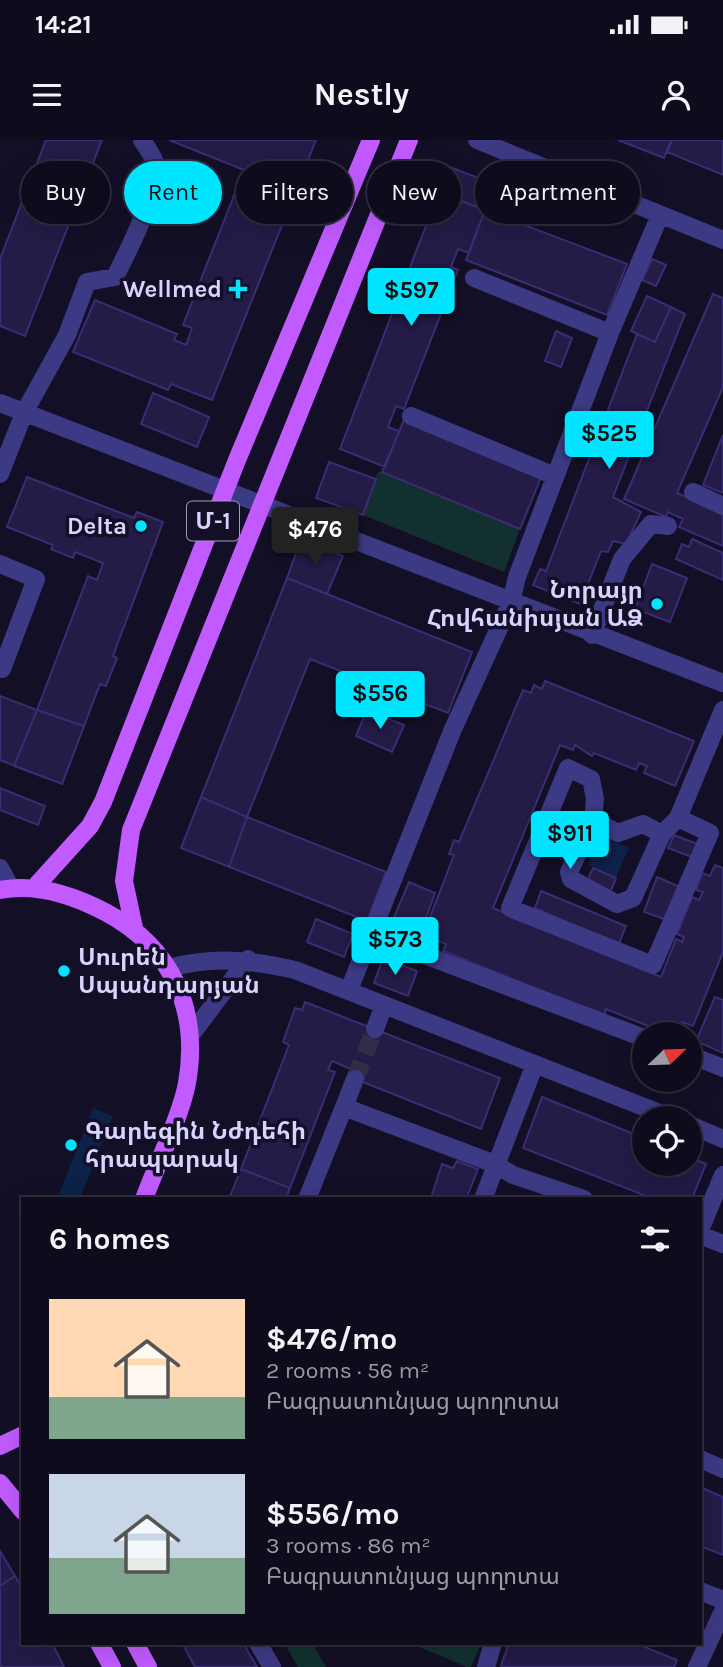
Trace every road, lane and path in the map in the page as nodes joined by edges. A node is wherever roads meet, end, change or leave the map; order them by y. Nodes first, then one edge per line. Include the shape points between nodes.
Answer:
1 (142, 140) edge
2 (371, 140) edge
3 (409, 140) edge
4 (477, 140) edge
5 (660, 215) junction
6 (723, 240) edge
7 (474, 278) dead end
8 (610, 333) junction
9 (0, 403) edge
10 (24, 413) junction
11 (411, 416) dead end
12 (0, 474) edge
13 (555, 476) junction
14 (226, 489) junction
15 (693, 492) dead end
16 (261, 503) junction
17 (723, 506) edge
18 (668, 526) dead end
19 (0, 564) edge
20 (511, 602) junction
21 (592, 635) junction
22 (2, 669) dead end
23 (723, 683) edge
24 (723, 710) edge
25 (678, 817) junction
26 (593, 820) junction
27 (662, 834) junction
28 (717, 836) edge
29 (0, 868) edge
30 (34, 888) junction
31 (6, 889) edge
32 (134, 928) junction
33 (369, 934) junction
34 (248, 959) junction
35 (169, 968) junction
36 (349, 990) junction
37 (384, 1005) junction
38 (375, 1029) tunnel mouth
39 (632, 1033) edge
40 (190, 1036) junction
41 (702, 1060) edge
42 (535, 1064) junction
43 (723, 1068) edge
44 (355, 1079) tunnel mouth
45 (642, 1106) edge
46 (344, 1107) junction
47 (702, 1130) edge
48 (723, 1139) edge
49 (495, 1164) junction
50 (723, 1175) edge
51 (145, 1197) edge
52 (309, 1197) edge
53 (484, 1197) edge
54 (578, 1197) edge
55 (702, 1225) edge
56 (702, 1237) edge
57 (723, 1244) edge
58 (21, 1436) edge
59 (0, 1446) edge
60 (702, 1460) edge
61 (723, 1468) edge
62 (0, 1483) edge
63 (21, 1509) edge
64 (702, 1592) edge
65 (723, 1600) edge
66 (723, 1611) edge
67 (100, 1645) edge
68 (136, 1645) edge
69 (259, 1645) edge
70 (492, 1645) edge
71 (112, 1667) edge
72 (148, 1667) edge
73 (272, 1667) edge
74 (486, 1667) edge
75 (697, 1667) edge

1 - 10 street via 155,165 137,233 115,276 87,282 67,335
2 - 14 main road, Մ-1
3 - 16 main road, Մ-1
4 - 5 street
5 - 6 street
5 - 8 street
7 - 8 street
8 - 13 street
9 - 10 street
10 - 12 street
10 - 14 street
11 - 13 street
13 - 20 street
14 - 16 street
14 - 30 main road, Մ-1 via 103,802 90,826
15 - 17 street
16 - 20 street
16 - 32 main road, Մ-1 via 131,830 124,881
18 - 21 street via 651,524 622,559
19 - 22 street via 36,579
20 - 21 street
20 - 33 street
21 - 23 street
24 - 25 street
25 - 27 street
25 - 28 street
26 - 27 street via 618,833 643,824
26 - 27 street via 569,872 576,884 617,904 633,898
26 - 28 street via 591,779 568,768 510,908 653,965
29 - 31 street
30 - 31 main road
30 - 32 main road via 85,901
32 - 35 main road
33 - 36 street
33 - 39 street
34 - 35 street via 208,960
34 - 36 street
34 - 40 street
35 - 40 main road via 184,1004
36 - 37 street
37 - 38 street
37 - 42 street
40 - 51 main road via 187,1085
41 - 43 street
42 - 45 street
42 - 49 street
44 - 46 street
46 - 49 street
46 - 52 street
47 - 48 street
49 - 53 street
49 - 54 street via 513,1175
50 - 55 street
56 - 57 street
58 - 59 main road
60 - 61 street
62 - 63 main road
64 - 65 street
66 - 75 street
67 - 71 main road
68 - 72 main road
69 - 73 street
70 - 74 street

